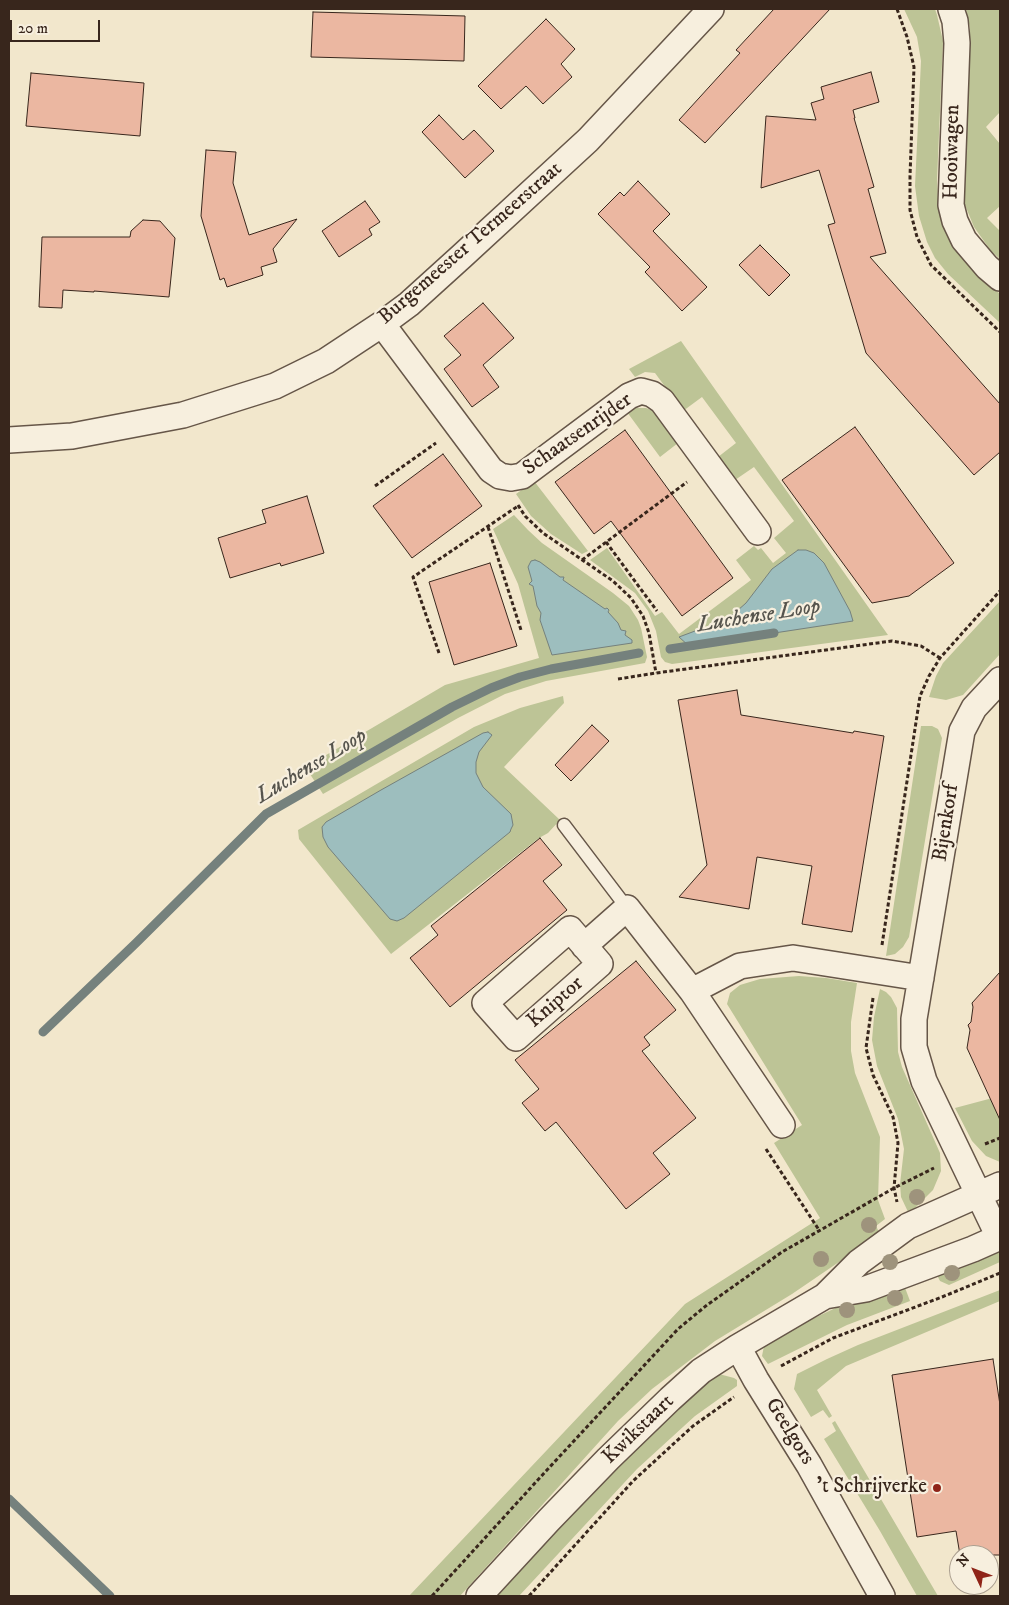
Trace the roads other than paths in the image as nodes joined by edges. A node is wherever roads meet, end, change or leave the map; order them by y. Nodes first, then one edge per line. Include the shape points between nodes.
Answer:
1 (711, 9) edge
2 (951, 9) edge
3 (1000, 278) edge
4 (382, 324) junction
5 (9, 440) edge
6 (758, 532) dead end
7 (1000, 680) edge
8 (564, 825) dead end
9 (627, 908) junction
10 (584, 946) junction
11 (921, 978) junction
12 (692, 991) junction
13 (782, 1125) dead end
14 (989, 1190) edge
15 (1000, 1237) edge
16 (825, 1296) junction
17 (738, 1347) junction
18 (480, 1596) edge
19 (882, 1596) edge

1 - 4 street, Burgemeester Termeerstraat via 588,140 462,256
2 - 3 street, Hooiwagen via 957,43 950,204 964,240
4 - 5 street, Burgemeester Termeerstraat via 326,361 275,386 183,415 72,436
4 - 6 street, Schaatsenrijder via 491,470 500,476 522,476 629,396 642,391 662,401
7 - 11 street, Bijenkorf via 974,708 962,731
8 - 9 lane
9 - 10 street, Kniptor
9 - 12 street
10 - 10 street, Kniptor via 570,929 485,1002 516,1038 600,964
11 - 12 street via 793,958 740,966
11 - 14 street, Bijenkorf via 914,1018 914,1047 924,1081
12 - 13 street
14 - 15 street, Bijenkorf
14 - 16 street, Kwikstaart via 908,1226 859,1262
15 - 16 street, Kwikstaart via 866,1289
16 - 17 street, Kwikstaart
17 - 18 street, Kwikstaart via 701,1371 670,1399 556,1513
17 - 19 street, Geelgors via 809,1464

